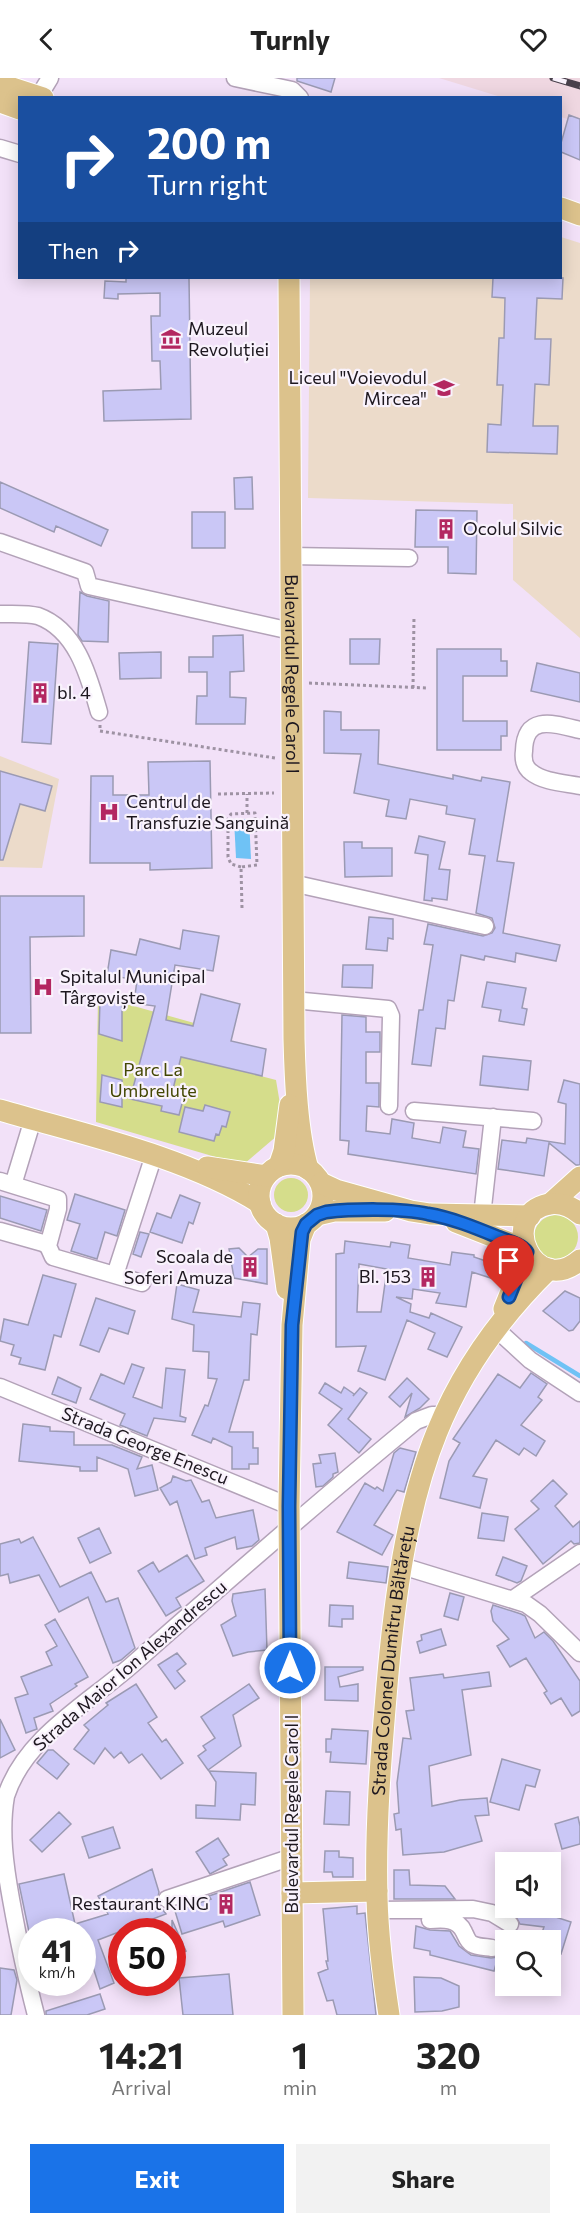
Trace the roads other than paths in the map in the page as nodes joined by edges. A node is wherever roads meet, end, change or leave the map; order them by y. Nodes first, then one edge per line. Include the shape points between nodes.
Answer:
1 (50, 78) edge
2 (235, 78) edge
3 (0, 84) edge
4 (260, 90) edge
5 (38, 96) edge
6 (41, 96) edge
7 (298, 96) edge
8 (0, 102) edge
9 (18, 108) edge
10 (0, 148) edge
11 (18, 153) edge
12 (562, 208) edge
13 (580, 215) edge
14 (289, 279) edge
15 (0, 542) edge
16 (290, 556) junction
17 (409, 558) dead end
18 (0, 614) edge
19 (291, 631) junction
20 (99, 712) road end
21 (580, 730) edge
22 (580, 786) edge
23 (292, 883) junction
24 (485, 926) dead end
25 (293, 1000) junction
26 (294, 1072) junction
27 (389, 1106) dead end
28 (0, 1110) edge
29 (414, 1111) dead end
30 (493, 1117) junction
31 (33, 1119) junction
32 (533, 1121) dead end
33 (158, 1156) junction
34 (273, 1171) junction
35 (314, 1176) junction
36 (580, 1177) edge
37 (7, 1183) edge
38 (260, 1203) junction
39 (550, 1204) junction
40 (420, 1213) junction
41 (580, 1214) edge
42 (482, 1216) junction
43 (531, 1216) junction
44 (311, 1219) junction
45 (276, 1224) junction
46 (0, 1231) edge
47 (48, 1246) junction
48 (526, 1250) junction
49 (579, 1263) edge
50 (549, 1269) junction
51 (115, 1275) junction
52 (142, 1283) dead end
53 (292, 1325) junction
54 (495, 1327) junction
55 (0, 1388) edge
56 (580, 1393) edge
57 (444, 1415) junction
58 (289, 1516) junction
59 (580, 1553) edge
60 (402, 1566) junction
61 (513, 1599) junction
62 (580, 1653) edge
63 (292, 1857) junction
64 (292, 1893) junction
65 (167, 1899) dead end
66 (378, 1907) junction
67 (510, 1924) dead end
68 (492, 1948) dead end
69 (36, 2015) edge
70 (293, 2015) edge
71 (389, 2015) edge

1 - 6 street
2 - 4 street
3 - 5 main road
4 - 7 street via 292,90
8 - 9 main road
10 - 11 street
12 - 13 main road
14 - 16 main road, Bulevardul Regele Carol I
15 - 19 street via 86,572 89,586
16 - 17 street
16 - 19 main road, Bulevardul Regele Carol I
18 - 20 street via 37,616 55,626 88,672
19 - 23 main road, Bulevardul Regele Carol I
21 - 22 street via 555,724 534,726 528,732 523,755 531,772
23 - 24 street
23 - 25 main road, Bulevardul Regele Carol I
25 - 26 main road, Bulevardul Regele Carol I
25 - 27 street via 388,1009
26 - 34 main road, Bulevardul Regele Carol I via 284,1151
26 - 35 main road, Bulevardul Regele Carol I via 304,1152
28 - 31 main road
29 - 30 street
30 - 32 street
30 - 42 street
31 - 33 main road
31 - 37 street
33 - 34 main road via 242,1174
33 - 38 main road via 237,1189
33 - 51 street
34 - 35 main road via 294,1164
34 - 38 main road via 260,1188
35 - 40 main road via 336,1190
35 - 44 main road via 323,1198
36 - 39 main road
37 - 47 street via 58,1199
38 - 45 main road
39 - 41 main road via 567,1206
39 - 43 main road
40 - 42 main road
40 - 44 main road via 334,1211
40 - 48 main road via 481,1230
42 - 43 main road
43 - 48 main road, Strada Colonel Dumitru Băltărețu via 523,1231
44 - 45 main road via 289,1228
44 - 53 main road, Bulevardul Regele Carol I via 300,1239
45 - 53 main road, Bulevardul Regele Carol I
46 - 47 street
47 - 51 street via 53,1257
48 - 50 main road via 535,1262
48 - 54 main road, Strada Colonel Dumitru Băltărețu
49 - 50 main road
50 - 54 main road, Strada Colonel Dumitru Băltărețu
51 - 52 street
53 - 58 main road, Bulevardul Regele Carol I
54 - 56 street via 530,1360
54 - 57 main road, Strada Colonel Dumitru Băltărețu
55 - 58 street, Strada George Enescu
57 - 58 street, Strada Maior Ion Alexandrescu via 416,1421
57 - 60 main road, Strada Colonel Dumitru Băltărețu via 420,1483
58 - 63 main road, Bulevardul Regele Carol I
58 - 69 street, Strada Maior Ion Alexandrescu via 125,1671 62,1722 27,1756 13,1778 1,1822 2,1850
59 - 61 street
60 - 61 street
60 - 66 main road, Strada Colonel Dumitru Băltărețu via 384,1716 377,1841
61 - 62 street via 537,1611
63 - 64 main road, Bulevardul Regele Carol I
63 - 65 street
64 - 66 main road
64 - 70 main road, Bulevardul Regele Carol I
66 - 67 street via 473,1909 492,1913
66 - 68 street via 447,1919 462,1927 472,1944
66 - 71 main road, Strada Colonel Dumitru Băltărețu

